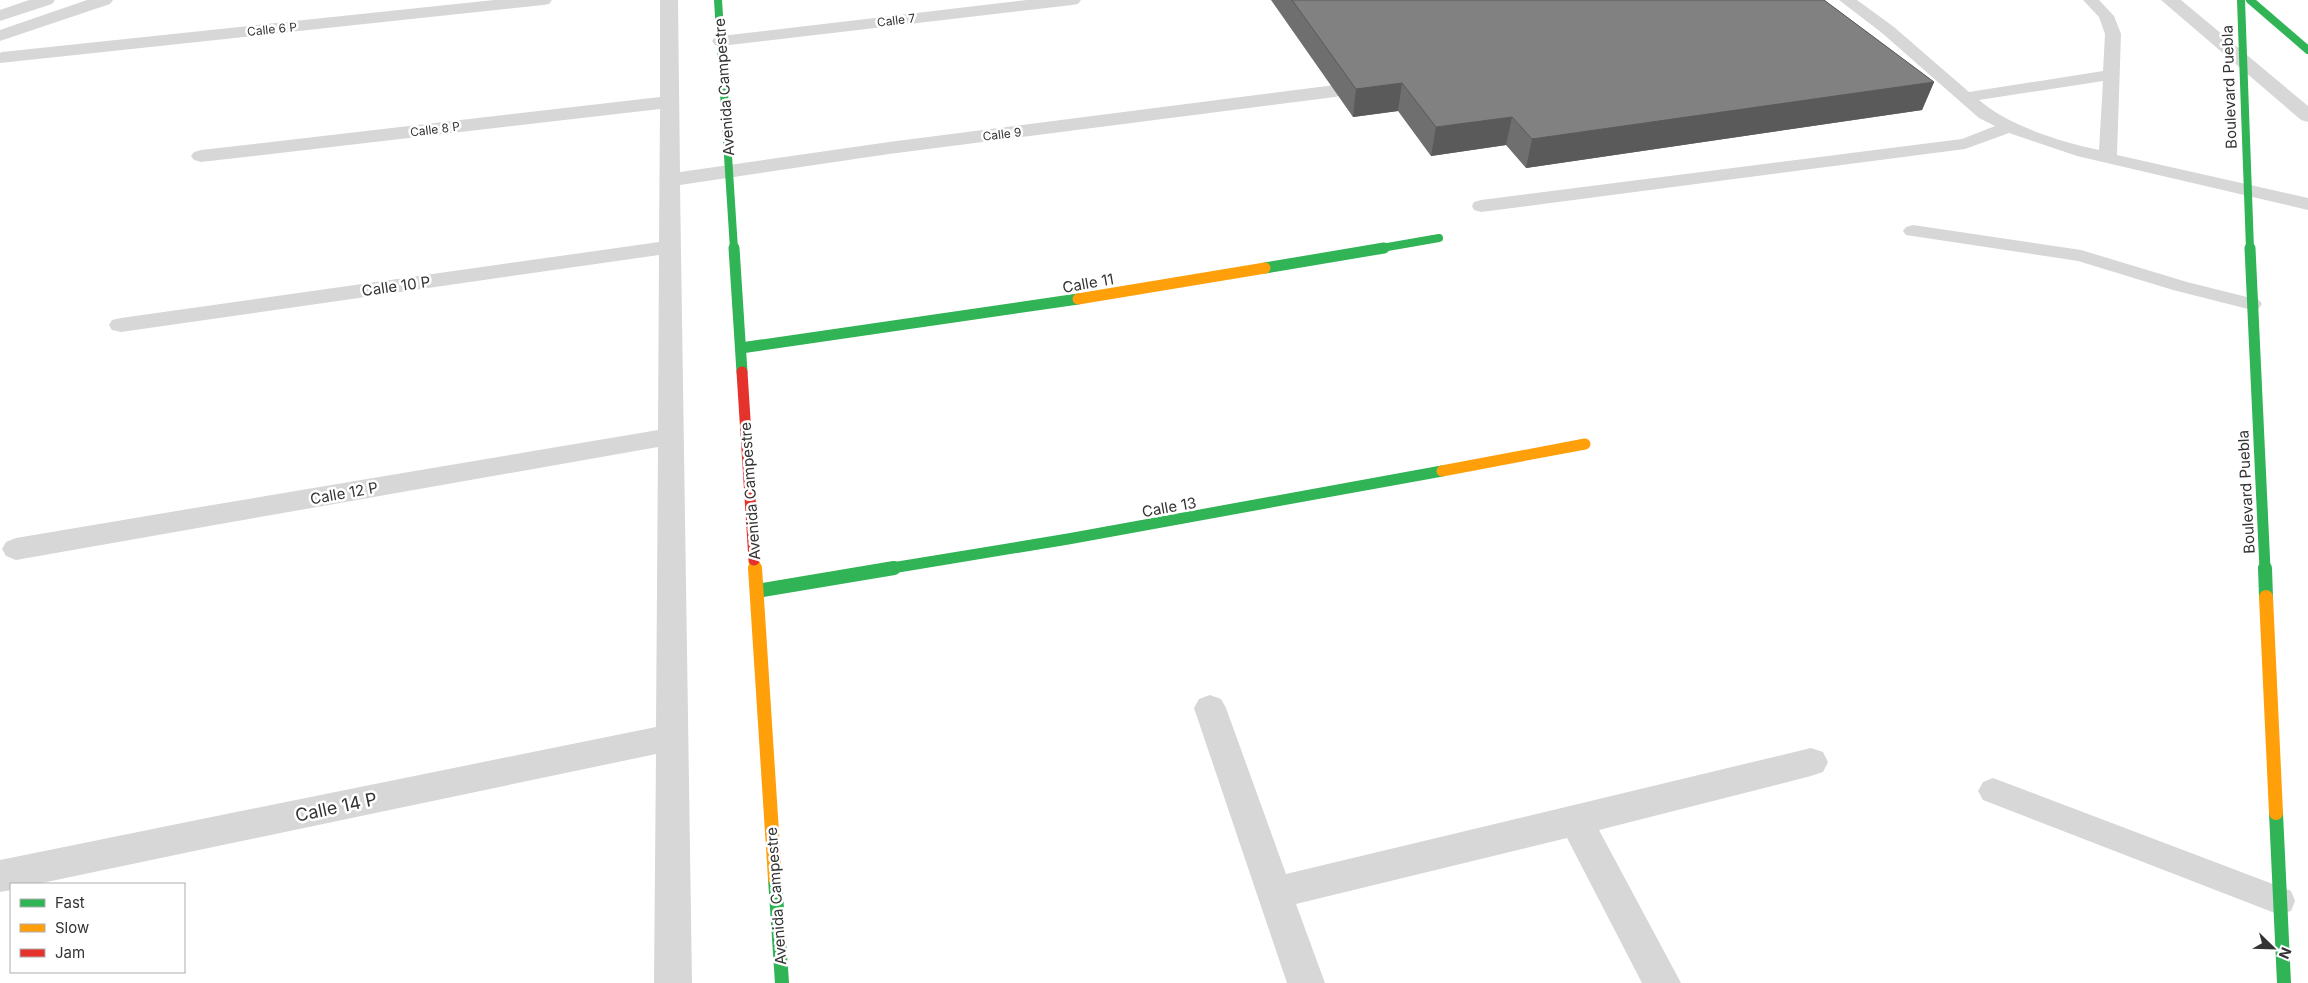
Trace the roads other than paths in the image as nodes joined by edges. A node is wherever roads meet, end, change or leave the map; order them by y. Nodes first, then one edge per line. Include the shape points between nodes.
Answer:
1 (46, 0) edge
2 (104, 0) edge
3 (543, 0) edge
4 (669, 0) edge
5 (718, 0) edge
6 (1072, 0) edge
7 (1847, 0) edge
8 (2091, 0) edge
9 (2170, 0) edge
10 (2241, 0) edge
11 (2250, 0) edge
12 (0, 16) edge
13 (0, 36) edge
14 (720, 41) junction
15 (2308, 50) edge
16 (2, 58) dead end
17 (2243, 62) junction
18 (2112, 75) junction
19 (1335, 91) edge
20 (1966, 97) junction
21 (670, 102) junction
22 (2308, 116) edge
23 (2009, 127) junction
24 (201, 156) dead end
25 (2108, 158) junction
26 (729, 170) junction
27 (670, 180) junction
28 (2248, 190) junction
29 (2308, 204) edge
30 (1481, 206) dead end
31 (1913, 231) dead end
32 (1439, 238) dead end
33 (670, 247) junction
34 (2252, 304) junction
35 (121, 325) dead end
36 (741, 348) junction
37 (672, 436) junction
38 (1585, 444) dead end
39 (16, 549) dead end
40 (757, 591) junction
41 (1210, 708) dead end
42 (672, 737) junction
43 (1810, 762) dead end
44 (1993, 791) dead end
45 (1576, 821) junction
46 (0, 876) edge
47 (1274, 893) junction
48 (2280, 901) junction
49 (673, 983) edge
50 (782, 983) edge
51 (1306, 983) edge
52 (1662, 983) edge
53 (2284, 983) edge

1 - 12 street
2 - 13 street
3 - 16 street, Calle 6 P
4 - 21 street
5 - 14 street, Avenida Campestre
6 - 14 street, Calle 7
7 - 20 lane via 1888,30
8 - 18 lane via 2106,16 2113,34
9 - 17 street
10 - 17 street, Boulevard Puebla
11 - 15 street
14 - 26 street, Avenida Campestre
17 - 22 street
17 - 28 street, Boulevard Puebla
18 - 20 lane
18 - 25 lane
19 - 26 street, Calle 9
20 - 23 lane via 1985,114
21 - 24 street, Calle 8 P
21 - 27 street
23 - 25 lane
23 - 30 lane via 1965,144
25 - 28 lane
26 - 27 street, Calle 9
26 - 36 street, Avenida Campestre
27 - 33 street
28 - 29 lane
28 - 34 street, Boulevard Puebla
31 - 34 lane via 2081,256
32 - 36 street, Calle 11 via 1045,305
33 - 35 street, Calle 10 P
33 - 37 street
34 - 48 street, Boulevard Puebla
36 - 40 street, Avenida Campestre
37 - 39 street, Calle 12 P
37 - 42 street
38 - 40 street, Calle 13 via 1204,516
40 - 50 street, Avenida Campestre
41 - 47 street
42 - 46 street, Calle 14 P
42 - 49 street
43 - 45 street
44 - 48 lane
45 - 47 street
45 - 52 street
47 - 51 street
48 - 53 street, Boulevard Puebla

